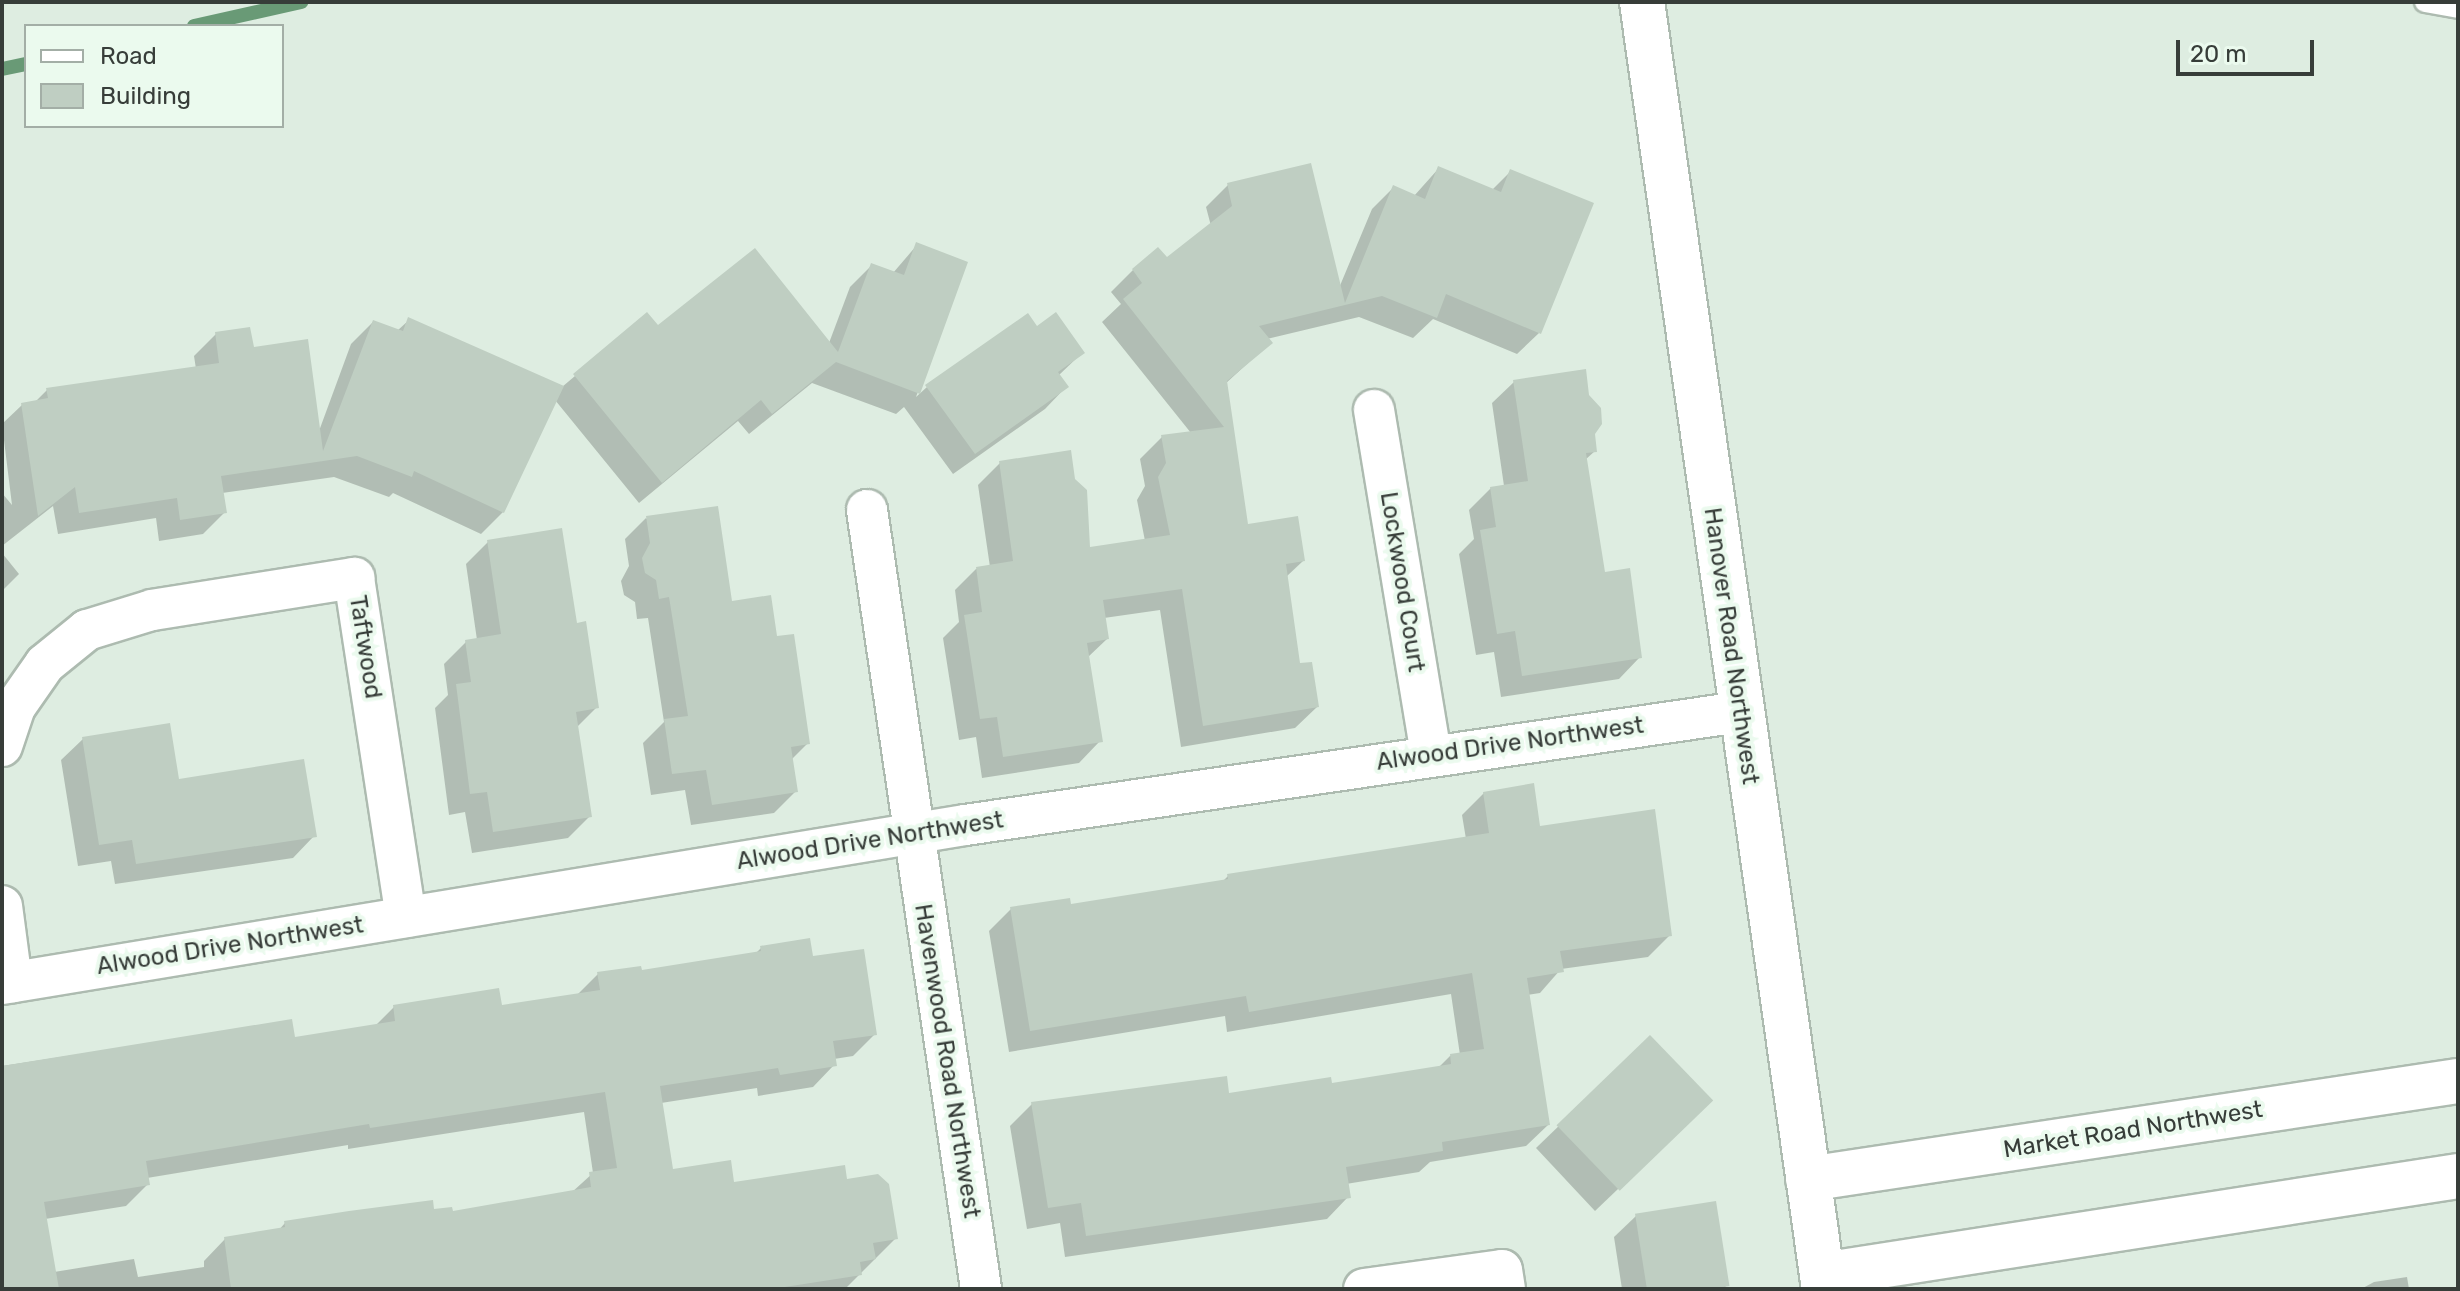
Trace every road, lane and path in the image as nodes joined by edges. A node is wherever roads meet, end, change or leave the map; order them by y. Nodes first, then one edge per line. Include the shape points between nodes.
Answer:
1 (1642, 2) edge
2 (2425, 2) edge
3 (2458, 8) edge
4 (1374, 410) dead end
5 (867, 510) dead end
6 (1740, 712) junction
7 (2, 746) edge
8 (1431, 755) junction
9 (912, 833) junction
10 (2, 906) edge
11 (406, 917) junction
12 (7, 983) edge
13 (2458, 1081) edge
14 (2458, 1176) edge
15 (1808, 1179) junction
16 (1504, 1279) edge
17 (1823, 1282) edge
18 (981, 1289) edge
19 (1364, 1289) edge

1 - 6 street, Hanover Road Northwest
2 - 3 lane
4 - 8 street, Lockwood Court
5 - 9 street, Havenwood Road Northwest
6 - 8 street, Alwood Drive Northwest
6 - 15 street, Hanover Road Northwest
7 - 11 street, Taftwood via 15,707 45,664 87,630 152,610 354,578
8 - 9 street, Alwood Drive Northwest
9 - 11 street, Alwood Drive Northwest
9 - 18 street, Havenwood Road Northwest
10 - 12 street
11 - 12 street, Alwood Drive Northwest
13 - 15 street, Market Road Northwest
14 - 17 street
15 - 17 street, Hanover Road Northwest
16 - 19 street

